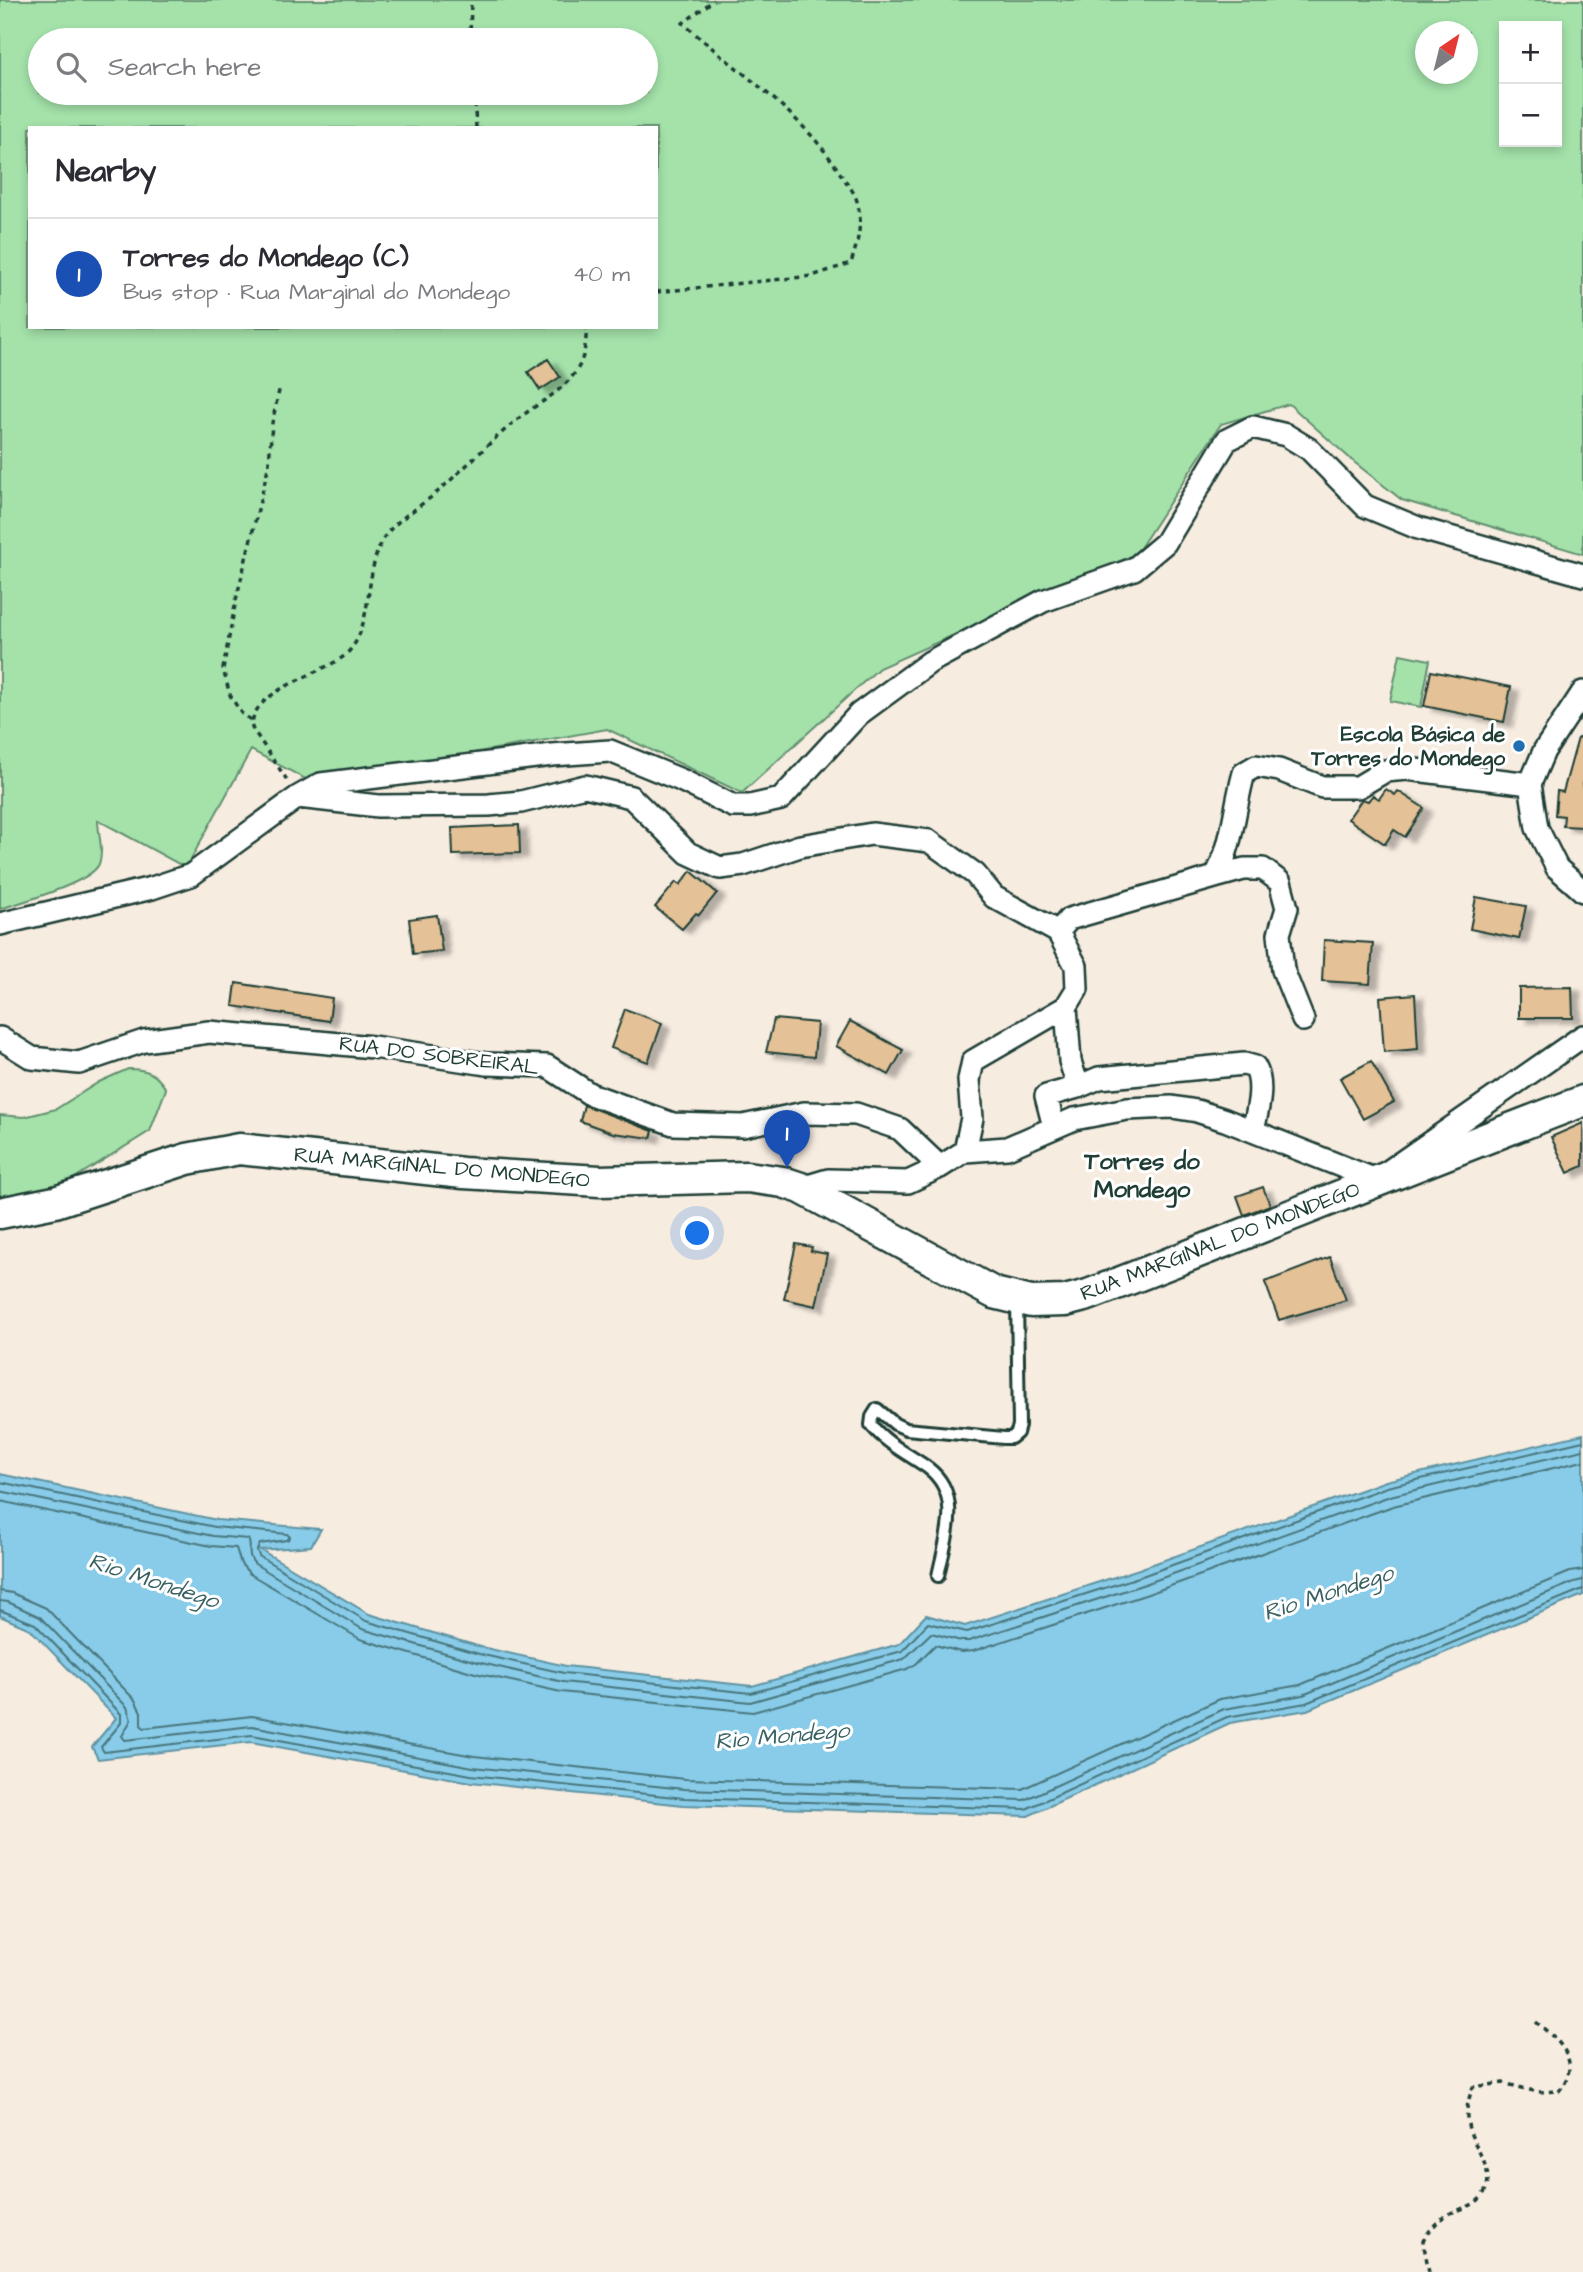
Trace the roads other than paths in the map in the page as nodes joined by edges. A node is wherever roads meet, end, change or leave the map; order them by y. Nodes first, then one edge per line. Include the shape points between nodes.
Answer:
1 (1583, 575) edge
2 (1583, 692) edge
3 (1530, 784) junction
4 (298, 797) junction
5 (1215, 877) junction
6 (1583, 891) edge
7 (0, 924) edge
8 (1058, 932) junction
9 (1066, 1007) junction
10 (1303, 1020) dead end
11 (1583, 1036) edge
12 (0, 1038) edge
13 (1077, 1087) junction
14 (1583, 1101) edge
15 (1054, 1127) junction
16 (1253, 1131) junction
17 (965, 1151) junction
18 (940, 1167) junction
19 (1376, 1180) junction
20 (801, 1188) junction
21 (0, 1213) edge
22 (1017, 1299) junction
23 (938, 1576) dead end

1 - 4 street via 1418,528 1364,506 1309,449 1286,435 1254,427 1227,440 1165,544 1134,569 1042,601 930,662 859,714 781,799 733,806 610,751 321,785
2 - 3 street via 1544,751
3 - 5 street via 1407,769 1385,771 1358,787 1322,788 1256,766 1244,774 1225,860
3 - 6 street via 1537,828 1558,867
4 - 7 street via 191,875
4 - 8 street via 378,806 489,804 521,802 585,786 631,797 688,853 720,868 800,846 872,834 929,841 975,874 994,897
5 - 8 street via 1069,919
5 - 10 street via 1263,869 1280,882 1287,908 1279,934 1283,970
8 - 9 street via 1076,966 1077,989
9 - 13 street
9 - 17 street via 973,1061 969,1080 972,1118
11 - 19 street
12 - 18 street, RUA DO SOBREIRAL via 32,1058 79,1063 144,1041 209,1032 373,1047 486,1064 547,1066 590,1094 673,1124 743,1126 804,1113 856,1114 900,1129
13 - 15 street via 1046,1096
13 - 16 street via 1099,1078 1247,1064 1259,1077
14 - 19 main road, RUA MARGINAL DO MONDEGO
15 - 16 street via 1082,1117 1161,1107 1197,1111
15 - 17 street via 1007,1149
16 - 19 street
17 - 18 street
18 - 20 street via 908,1182 828,1180
19 - 22 main road, RUA MARGINAL DO MONDEGO via 1088,1295 1065,1301
20 - 21 main road, RUA MARGINAL DO MONDEGO via 747,1177 600,1181 463,1173 239,1149 187,1159 55,1202
20 - 22 main road, RUA MARGINAL DO MONDEGO via 994,1293
22 - 23 lane via 1019,1425 1012,1438 923,1432 895,1424 877,1409 872,1416 871,1425 881,1436 942,1482 950,1516

